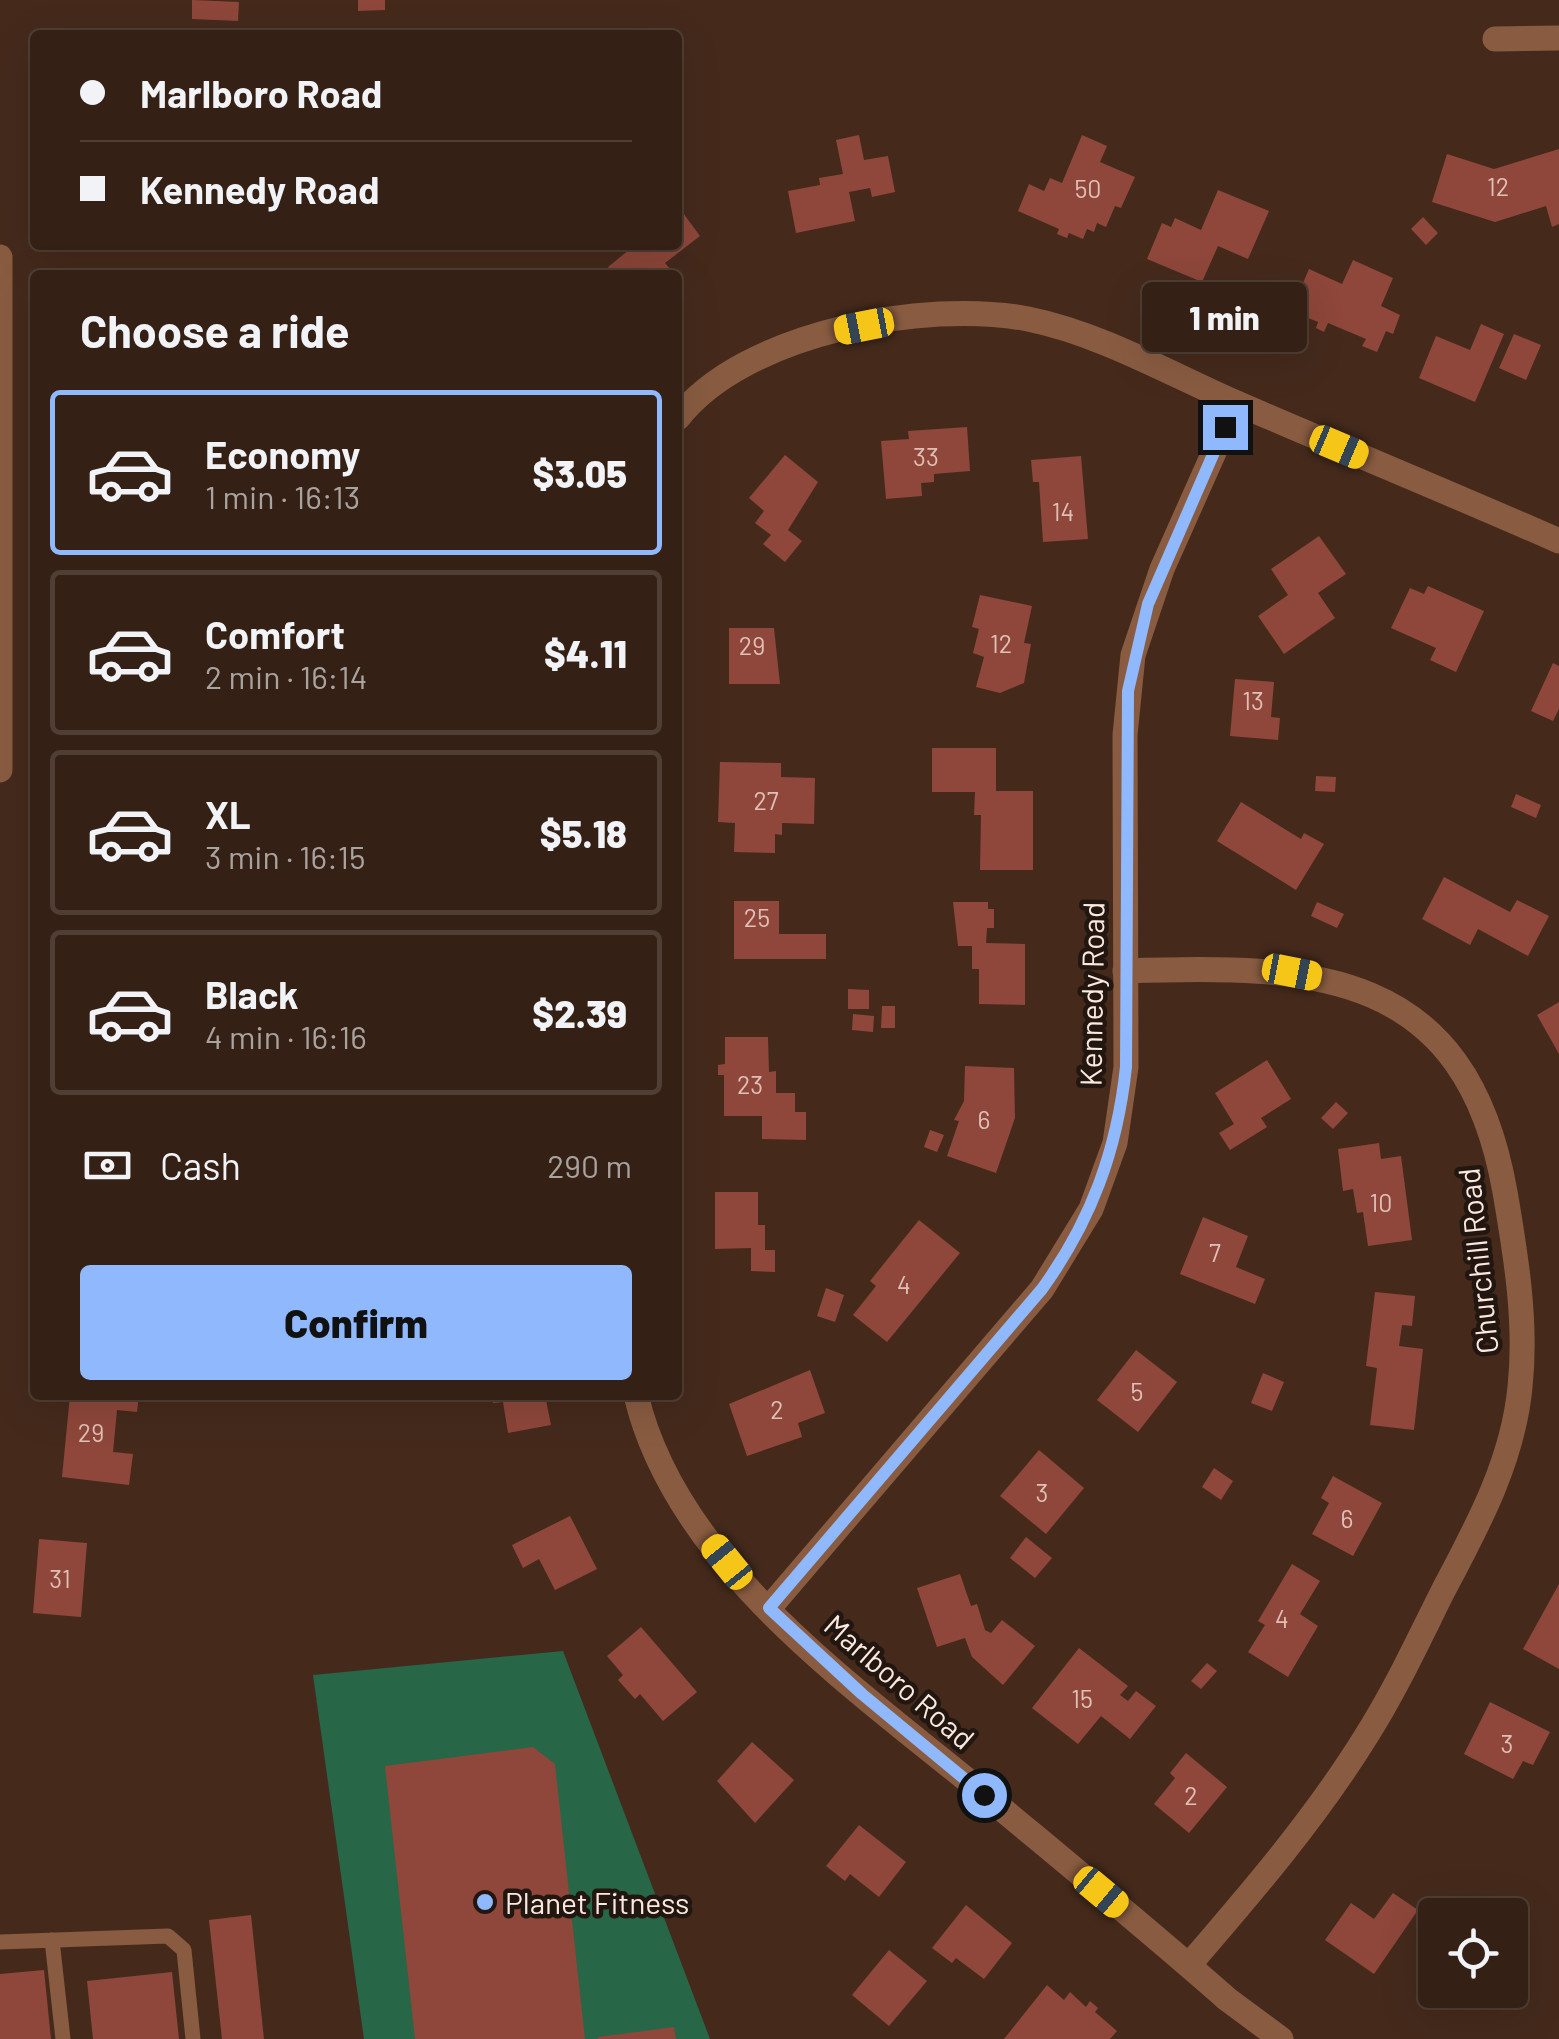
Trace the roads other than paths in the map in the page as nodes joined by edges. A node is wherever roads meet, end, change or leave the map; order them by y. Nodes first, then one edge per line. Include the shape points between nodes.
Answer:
1 (1559, 38) edge
2 (1495, 39) dead end
3 (0, 257) edge
4 (1236, 403) junction
5 (682, 414) edge
6 (1559, 541) edge
7 (0, 770) edge
8 (1125, 971) junction
9 (637, 1400) edge
10 (769, 1608) junction
11 (52, 1940) junction
12 (0, 1942) edge
13 (1189, 1966) junction
14 (63, 2039) edge
15 (194, 2039) edge
16 (1281, 2039) edge

1 - 2 street
3 - 7 street
4 - 5 street via 1050,325 989,315 891,321 785,344 730,368
4 - 6 street
4 - 8 street, Kennedy Road via 1162,569 1133,655 1124,735
8 - 10 street, Kennedy Road via 1122,1109 1104,1176 1074,1242 947,1405
8 - 13 street, Churchill Road via 1292,972 1369,992 1414,1020 1453,1058 1488,1117 1521,1314 1514,1427 1462,1556 1344,1770
9 - 10 street, Marlboro Road via 668,1486
10 - 13 street, Marlboro Road via 862,1694
11 - 12 lane
11 - 14 lane
11 - 15 lane via 168,1936 184,1950
13 - 16 street, Marlboro Road

